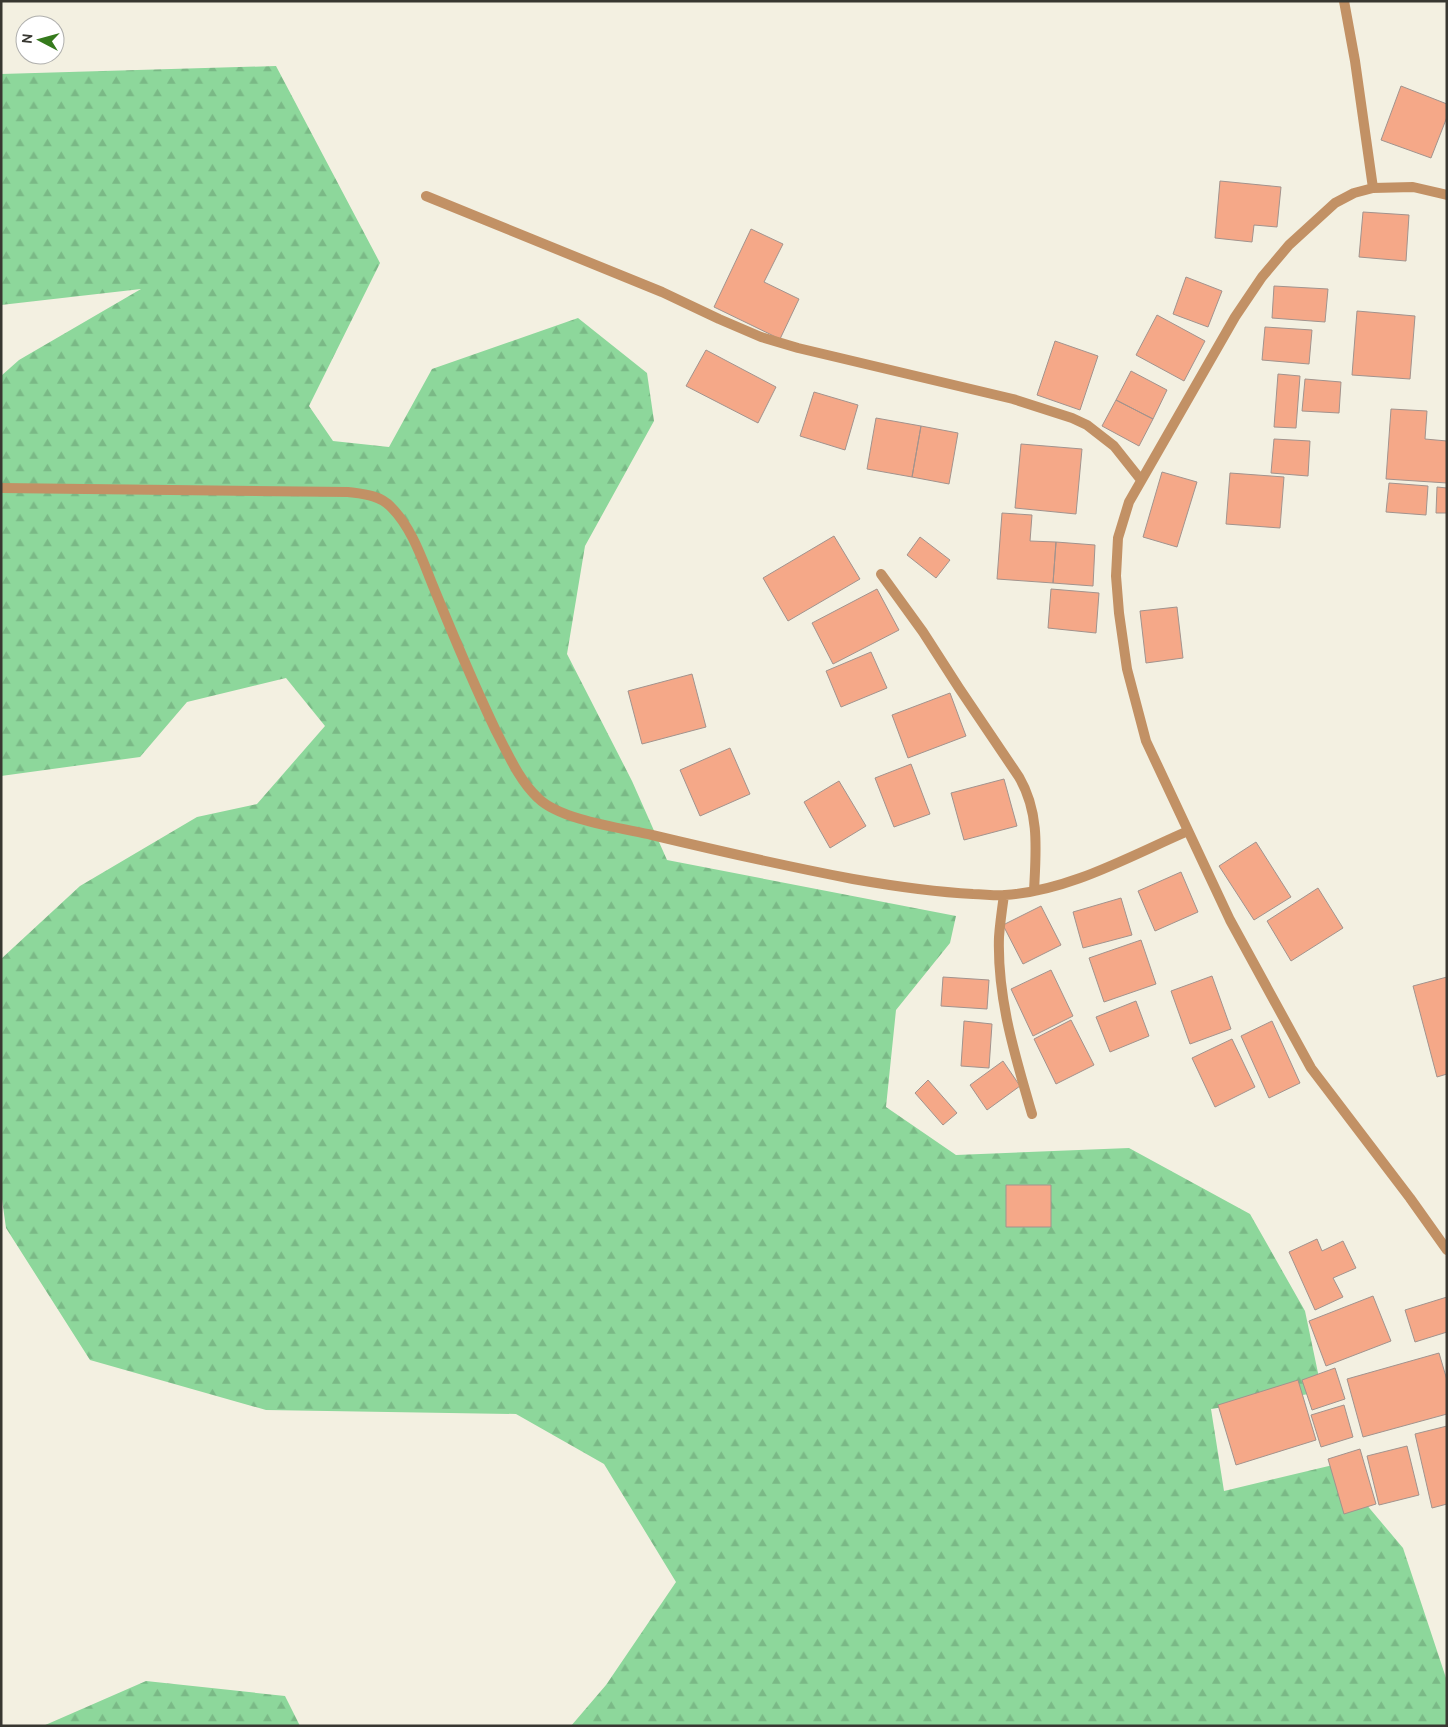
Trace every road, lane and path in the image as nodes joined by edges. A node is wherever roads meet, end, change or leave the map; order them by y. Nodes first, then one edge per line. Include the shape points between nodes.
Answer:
1 (1344, 1) edge
2 (1373, 188) junction
3 (1447, 195) edge
4 (426, 196) dead end
5 (1141, 480) junction
6 (1, 488) edge
7 (881, 574) dead end
8 (1188, 831) junction
9 (1034, 891) junction
10 (1004, 895) junction
11 (1032, 1114) dead end
12 (1447, 1250) edge

1 - 2 street
2 - 3 street via 1413,187
2 - 5 street via 1335,202 1288,245 1262,277 1235,317
4 - 5 street via 662,292 761,337 1013,399 1072,418 1114,446
5 - 8 street via 1128,502 1118,538 1116,576 1119,613 1127,669 1146,741
6 - 10 street via 348,492 375,497 392,507 408,529 472,682 508,754 526,784 544,804 586,820 821,873 918,890
7 - 9 street via 1028,792 1036,837
8 - 9 street via 1096,871
8 - 12 street via 1230,920 1311,1068
9 - 10 street
10 - 11 street via 999,936 1004,1012

